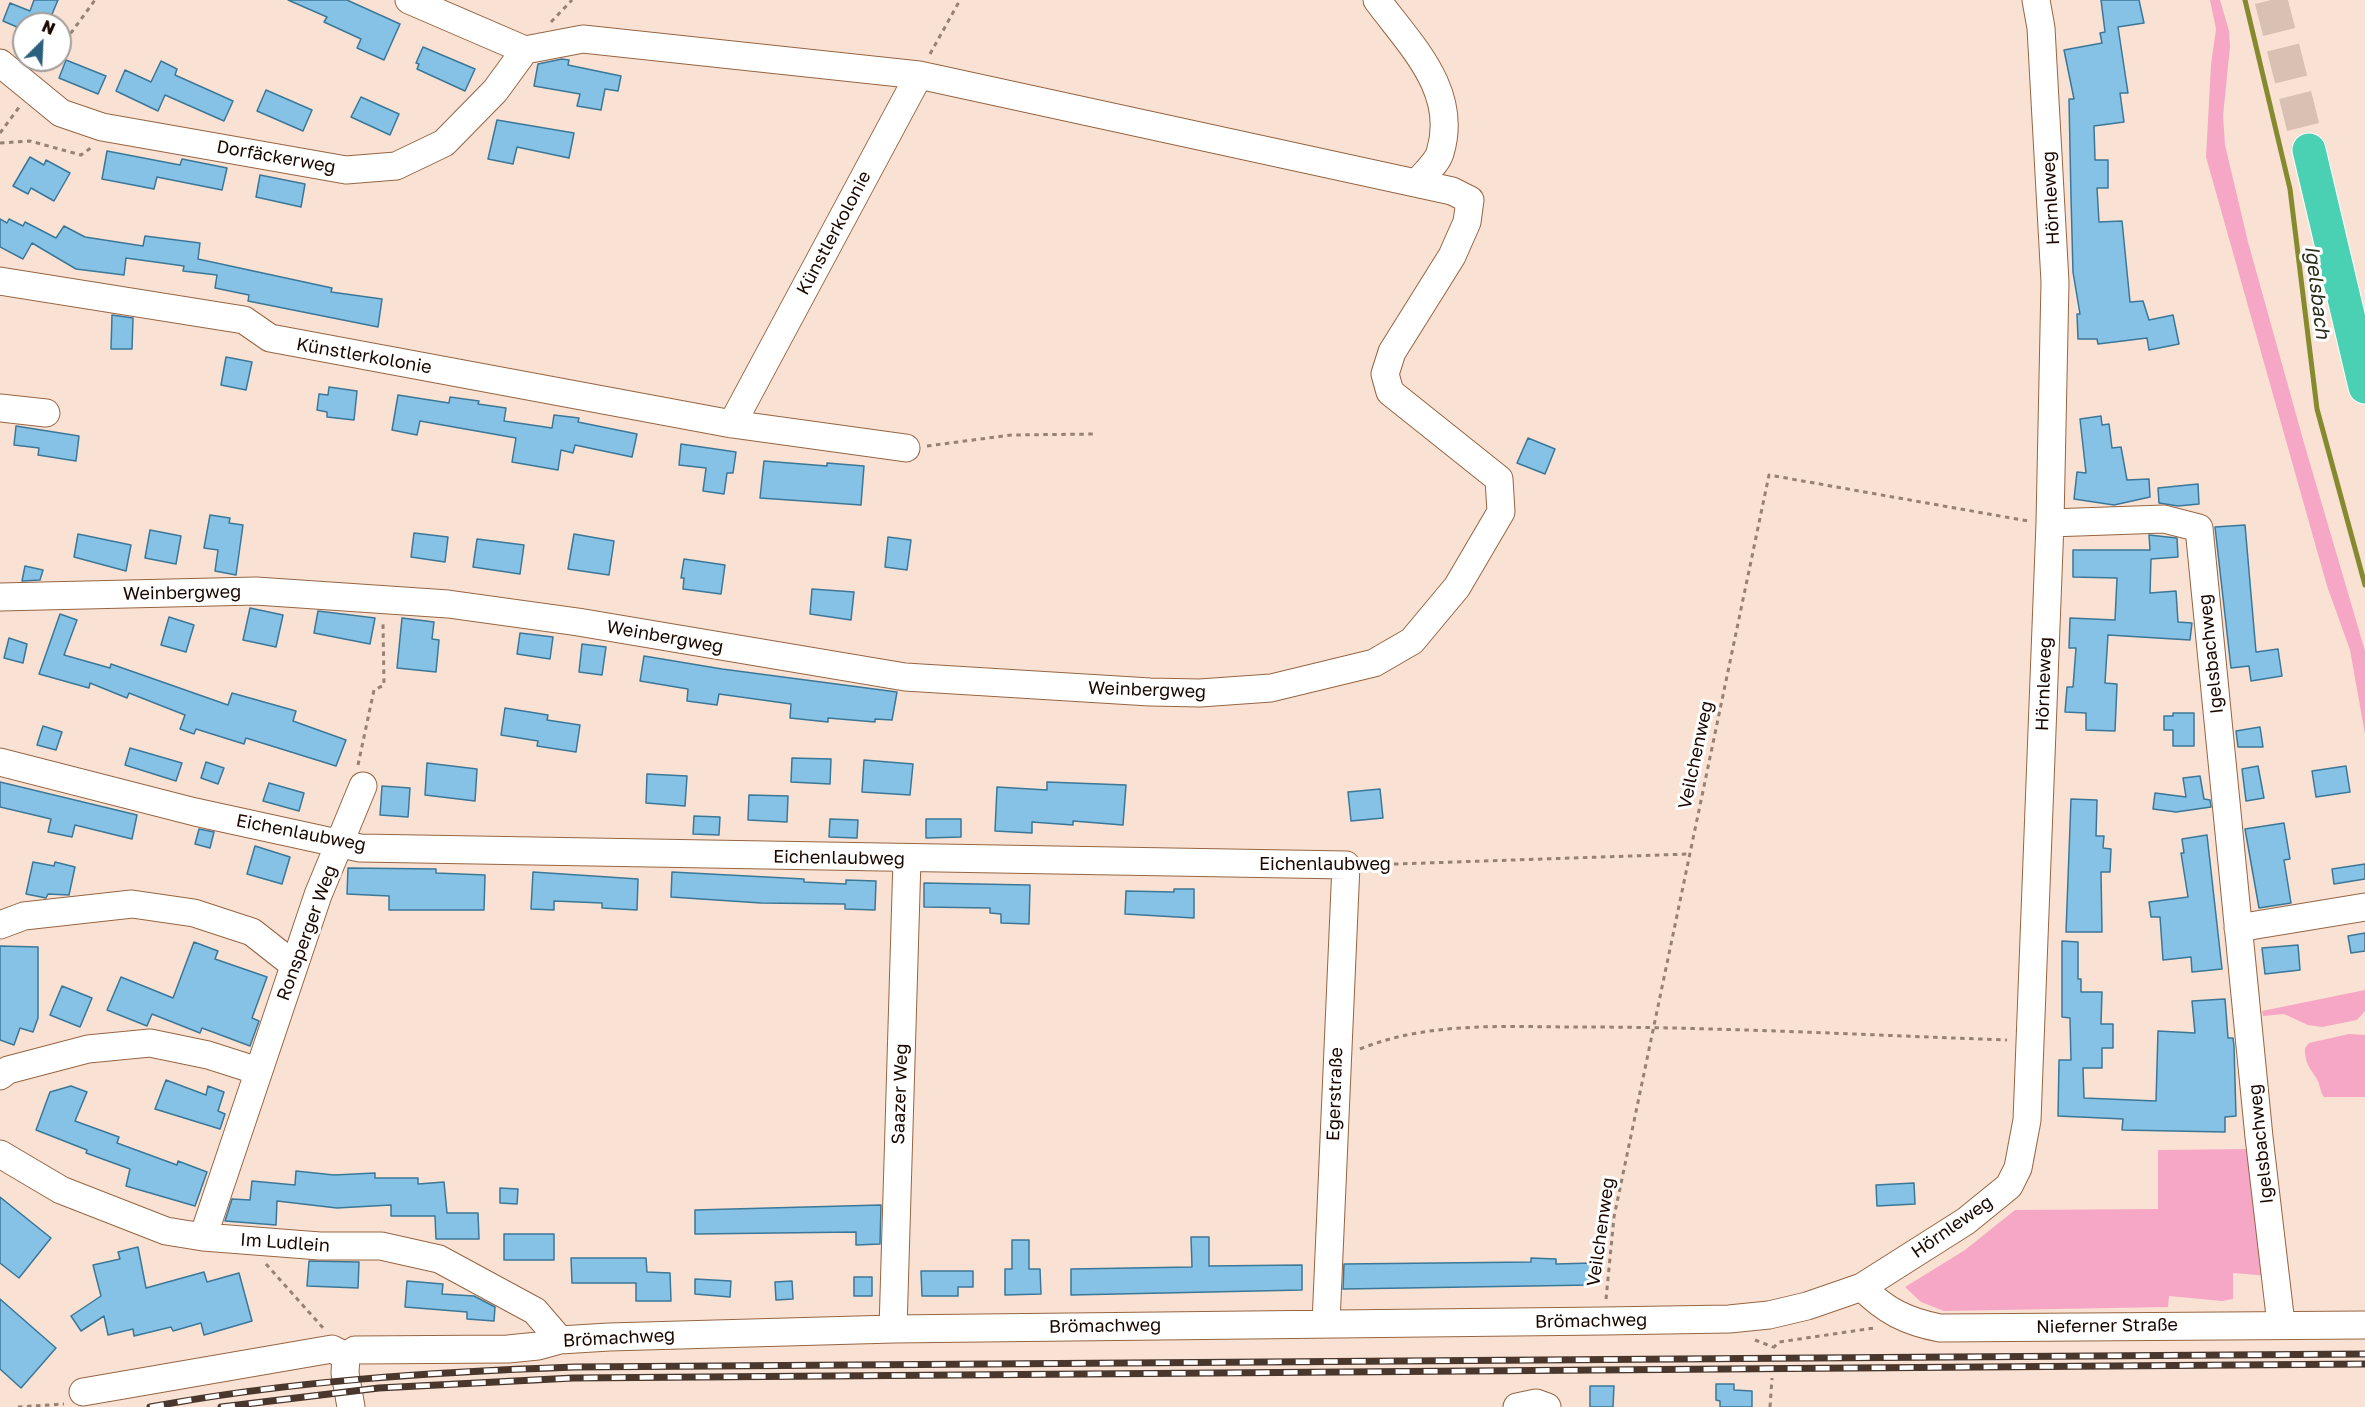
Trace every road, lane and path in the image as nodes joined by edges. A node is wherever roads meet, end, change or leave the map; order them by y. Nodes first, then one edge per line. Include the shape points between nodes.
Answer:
1 (95, 0) edge
2 (409, 0) edge
3 (960, 0) edge
4 (1377, 0) edge
5 (2036, 0) edge
6 (72, 32) edge
7 (525, 50) junction
8 (0, 63) edge
9 (919, 75) junction
10 (17, 110) dead end
11 (102, 127) junction
12 (0, 133) edge
13 (0, 143) edge
14 (1418, 183) junction
15 (0, 281) edge
16 (2365, 299) edge
17 (2365, 387) edge
18 (0, 408) edge
19 (46, 413) dead end
20 (732, 424) junction
21 (1096, 434) dead end
22 (906, 448) joint
23 (2050, 523) junction
24 (0, 597) edge
25 (383, 600) junction
26 (0, 762) edge
27 (363, 786) joint
28 (340, 844) junction
29 (1689, 854) junction
30 (907, 859) junction
31 (1346, 865) junction
32 (2365, 907) edge
33 (0, 925) edge
34 (2238, 928) junction
35 (294, 965) junction
36 (1655, 1027) junction
37 (2030, 1041) junction
38 (1337, 1059) junction
39 (258, 1071) junction
40 (0, 1076) edge
41 (0, 1154) edge
42 (203, 1237) junction
43 (243, 1240) junction
44 (1862, 1287) junction
45 (312, 1316) dead end
46 (1900, 1317) junction
47 (1604, 1322) junction
48 (1326, 1323) junction
49 (2281, 1324) junction
50 (2365, 1325) edge
51 (893, 1329) junction
52 (560, 1340) junction
53 (1758, 1341) dead end
54 (346, 1356) junction
55 (1772, 1378) dead end
56 (83, 1392) joint
57 (18, 1407) edge
58 (351, 1407) edge
59 (1517, 1407) edge
60 (1547, 1407) edge
61 (1770, 1407) edge

1 - 6 path
2 - 7 street
3 - 9 path
4 - 14 street via 1434,77 1445,113 1440,155
5 - 23 street, Hörnleweg via 2041,28 2055,282
7 - 9 street via 584,39
7 - 11 street, Dorfäckerweg via 495,91 444,143 396,166 346,170
8 - 11 street, Dorfäckerweg via 62,113
9 - 14 street
9 - 20 street, Künstlerkolonie
10 - 12 path
11 - 13 path via 91,150 81,155 30,141
14 - 25 street, Weinbergweg via 1452,190 1470,200 1467,222 1452,256 1392,352 1385,374 1390,392 1499,479 1501,512 1457,587 1412,641 1374,663 1271,688 1200,693 905,677 578,622 448,604
15 - 20 street, Künstlerkolonie via 244,320 270,339
16 - 17 highway via 2319,148
18 - 19 street
20 - 22 street, Künstlerkolonie
21 - 22 path via 1011,435
23 - 29 path, Veilchenweg via 1769,475
23 - 34 street, Igelsbachweg via 2164,519 2199,528
23 - 37 street, Hörnleweg
24 - 25 street, Weinbergweg via 256,591
25 - 27 path via 384,685 374,690 355,783
26 - 28 street, Eichenlaubweg
27 - 28 street, Ronsperger Weg
28 - 30 street, Eichenlaubweg via 360,848
28 - 35 street, Ronsperger Weg
29 - 31 path, Eichenlaubweg
29 - 36 path, Veilchenweg
30 - 31 street, Eichenlaubweg
30 - 51 street, Saazer Weg
31 - 38 street, Egerstraße
32 - 34 street
33 - 35 street via 24,916 132,904 194,913 252,932
34 - 49 street, Igelsbachweg
35 - 39 street, Ronsperger Weg
36 - 37 path
36 - 38 path via 1455,1027 1389,1037
36 - 47 path, Veilchenweg via 1614,1217
37 - 44 street, Hörnleweg via 2027,1120 2018,1168 2009,1186 1966,1221
38 - 48 street, Egerstraße
39 - 40 street via 150,1043 88,1049 8,1070
39 - 42 street, Ronsperger Weg
41 - 42 street, Im Ludlein via 61,1190 166,1231
42 - 43 street, Im Ludlein
43 - 45 path
43 - 52 street, Im Ludlein via 381,1246 439,1259 535,1311
44 - 46 street, Nieferner Straße via 1876,1302
44 - 47 street, Brömachweg via 1769,1315
46 - 49 street, Nieferner Straße via 1940,1328 1974,1329
46 - 53 path via 1889,1326 1779,1342 1773,1348
47 - 48 street, Brömachweg
48 - 51 street, Brömachweg
49 - 50 street, Nieferner Straße
51 - 52 street, Brömachweg
52 - 54 street, Brömachweg via 508,1349 355,1350
54 - 56 street, Brömachweg via 332,1349
54 - 58 street
55 - 61 path
56 - 57 path via 66,1404
59 - 60 street via 1536,1403

